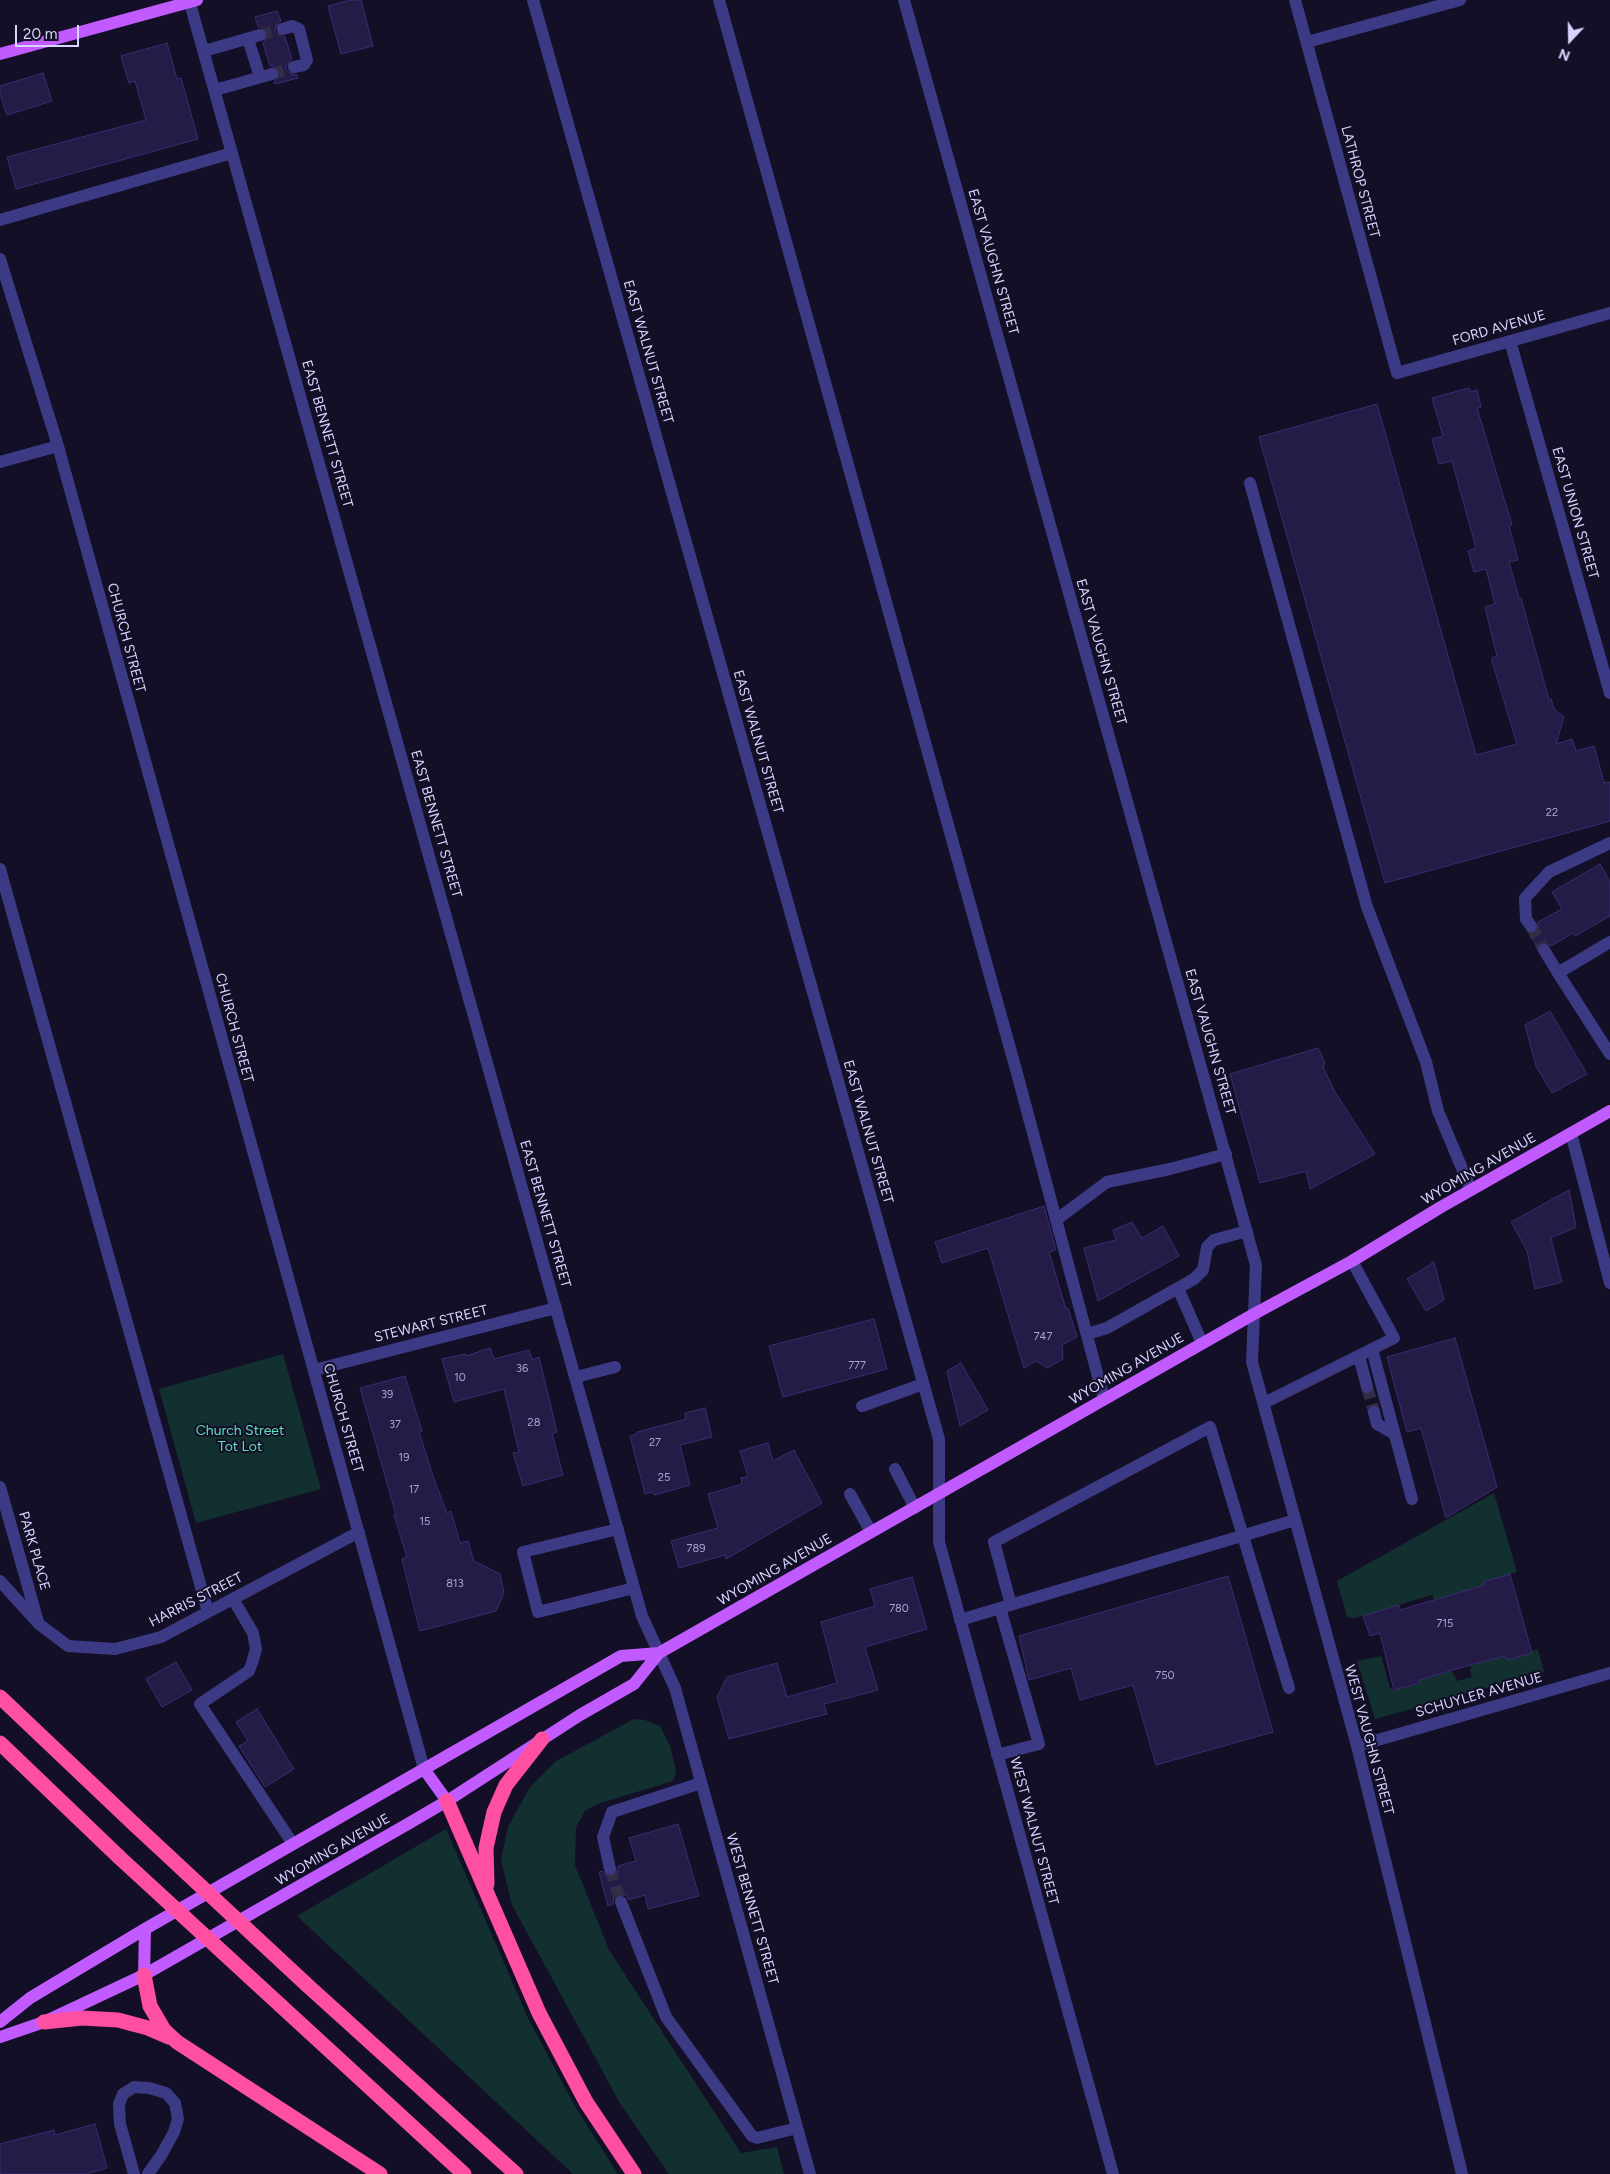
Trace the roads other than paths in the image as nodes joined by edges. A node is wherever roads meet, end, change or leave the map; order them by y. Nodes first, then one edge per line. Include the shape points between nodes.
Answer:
1 (533, 0) edge
2 (718, 0) edge
3 (904, 0) edge
4 (1295, 0) edge
5 (1460, 0) edge
6 (192, 1) edge
7 (283, 29) tunnel mouth
8 (260, 35) tunnel mouth
9 (248, 38) junction
10 (1306, 42) junction
11 (204, 51) junction
12 (0, 54) edge
13 (294, 68) tunnel mouth
14 (215, 90) junction
15 (232, 152) junction
16 (0, 220) edge
17 (0, 259) edge
18 (4, 288) edge
19 (1610, 313) edge
20 (1510, 341) junction
21 (1397, 373) joint
22 (58, 446) junction
23 (0, 462) edge
24 (1250, 483) dead end
25 (1610, 693) edge
26 (1610, 843) edge
27 (0, 869) edge
28 (1531, 926) tunnel mouth
29 (1610, 943) edge
30 (1544, 950) tunnel mouth
31 (1558, 973) junction
32 (1610, 1054) edge
33 (1610, 1111) edge
34 (1571, 1133) junction
35 (1226, 1154) junction
36 (1471, 1190) junction
37 (1056, 1220) junction
38 (1246, 1231) junction
39 (1352, 1261) junction
40 (1610, 1283) edge
41 (1178, 1288) junction
42 (556, 1308) junction
43 (1254, 1314) junction
44 (1087, 1334) junction
45 (1202, 1343) junction
46 (1372, 1349) junction
47 (1359, 1356) junction
48 (614, 1367) dead end
49 (314, 1370) junction
50 (576, 1377) junction
51 (923, 1384) junction
52 (1367, 1387) tunnel mouth
53 (1104, 1400) junction
54 (1264, 1403) junction
55 (862, 1406) dead end
56 (1374, 1412) tunnel mouth
57 (1393, 1433) junction
58 (895, 1469) dead end
59 (0, 1487) edge
60 (850, 1494) dead end
61 (940, 1494) junction
62 (1412, 1499) dead end
63 (2, 1505) edge
64 (915, 1508) junction
65 (1295, 1520) junction
66 (618, 1530) junction
67 (358, 1532) junction
68 (871, 1532) junction
69 (1242, 1536) junction
70 (0, 1582) edge
71 (634, 1588) junction
72 (233, 1599) junction
73 (1005, 1606) junction
74 (208, 1612) junction
75 (960, 1620) junction
76 (39, 1624) junction
77 (659, 1654) junction
78 (1610, 1673) edge
79 (1289, 1688) dead end
80 (0, 1697) edge
81 (542, 1739) junction
82 (0, 1744) edge
83 (1357, 1746) junction
84 (997, 1755) junction
85 (424, 1769) junction
86 (702, 1783) junction
87 (447, 1801) junction
88 (293, 1844) junction
89 (610, 1869) tunnel mouth
90 (487, 1893) junction
91 (621, 1902) tunnel mouth
92 (146, 1929) junction
93 (144, 1975) junction
94 (0, 2022) edge
95 (44, 2022) junction
96 (0, 2037) edge
97 (177, 2042) junction
98 (798, 2128) junction
99 (134, 2174) edge
100 (148, 2174) edge
101 (380, 2174) edge
102 (464, 2174) edge
103 (516, 2174) edge
104 (634, 2174) edge
105 (810, 2174) edge
106 (1113, 2174) edge
107 (1462, 2174) edge

1 - 51 street, EAST WALNUT STREET
2 - 37 street
3 - 35 street, EAST VAUGHN STREET
4 - 10 street, LATHROP STREET
5 - 10 street
6 - 11 street, EAST BENNETT STREET
6 - 12 main road
7 - 13 street via 292,26 299,29 307,60 304,65
8 - 9 street
9 - 11 street
9 - 14 street via 266,75
10 - 21 street, LATHROP STREET
11 - 14 street, EAST BENNETT STREET
14 - 15 street, EAST BENNETT STREET
15 - 16 street
15 - 42 street, EAST BENNETT STREET
17 - 18 street, CHURCH STREET
18 - 22 street, CHURCH STREET
19 - 20 street, FORD AVENUE
20 - 21 street, FORD AVENUE
20 - 25 street, EAST UNION STREET
22 - 23 street
22 - 49 street, CHURCH STREET
24 - 36 street via 1367,907 1426,1062 1438,1111
26 - 28 street via 1549,872 1525,898 1526,918
27 - 74 street
29 - 31 street
30 - 31 street
31 - 32 street
33 - 34 main road, WYOMING AVENUE
34 - 36 main road, WYOMING AVENUE
34 - 40 street
35 - 37 street via 1107,1182
35 - 38 street, EAST VAUGHN STREET
36 - 39 main road, WYOMING AVENUE
37 - 44 street
38 - 41 street via 1214,1240 1207,1247 1203,1270
38 - 43 street, EAST VAUGHN STREET via 1256,1265
39 - 43 main road, WYOMING AVENUE
39 - 46 street via 1394,1338
41 - 44 street via 1106,1328
41 - 45 street
42 - 49 street, STEWART STREET
42 - 50 street, EAST BENNETT STREET
43 - 45 main road, WYOMING AVENUE
43 - 54 street, WEST VAUGHN STREET via 1252,1362
44 - 53 street
45 - 53 main road, WYOMING AVENUE
46 - 47 street
46 - 57 street
47 - 52 street
47 - 54 street
48 - 50 street
49 - 67 street, CHURCH STREET
50 - 66 street, EAST BENNETT STREET
51 - 55 street
51 - 61 street, EAST WALNUT STREET via 940,1445
53 - 61 main road, WYOMING AVENUE
54 - 65 street, WEST VAUGHN STREET
56 - 57 street via 1377,1424
57 - 62 street
58 - 64 street
59 - 63 street, PARK PLACE
60 - 68 street
61 - 64 main road, WYOMING AVENUE
61 - 75 street, WEST WALNUT STREET via 939,1542
63 - 76 street, PARK PLACE
64 - 68 main road, WYOMING AVENUE
65 - 69 street
65 - 83 street, WEST VAUGHN STREET
66 - 71 street, EAST BENNETT STREET
66 - 71 street via 523,1552 538,1612
67 - 72 street, HARRIS STREET
67 - 85 street, CHURCH STREET
68 - 77 main road, WYOMING AVENUE
69 - 73 street
69 - 73 street via 1210,1427 994,1542
69 - 79 street
70 - 76 street, HARRIS STREET
71 - 77 street, EAST BENNETT STREET
72 - 74 street, HARRIS STREET
72 - 88 street via 253,1633 256,1649 252,1663 249,1671 200,1704
73 - 75 street
73 - 84 street via 1039,1744
74 - 76 street, HARRIS STREET via 162,1637 116,1648 68,1646
75 - 84 street, WEST WALNUT STREET
77 - 81 main road, WYOMING AVENUE via 634,1684
77 - 85 main road, WYOMING AVENUE via 621,1656
77 - 86 street, WEST BENNETT STREET via 675,1688
78 - 83 street, SCHUYLER AVENUE
80 - 103 highway, bridge via 307,1985
81 - 87 main road, WYOMING AVENUE
81 - 90 highway via 506,1785 494,1812 486,1848
82 - 102 highway, bridge
83 - 107 street, WEST VAUGHN STREET
84 - 106 street, WEST WALNUT STREET
85 - 87 main road, CHURCH STREET
85 - 88 main road, WYOMING AVENUE
86 - 89 street via 612,1812 603,1837
86 - 98 street, WEST BENNETT STREET
87 - 90 highway
87 - 93 main road, WYOMING AVENUE
88 - 92 main road, WYOMING AVENUE
90 - 104 highway via 562,2060
91 - 98 street via 666,2017 752,2136 757,2138
92 - 93 main road
92 - 94 main road, WYOMING AVENUE via 30,1998
93 - 95 main road, WYOMING AVENUE
93 - 97 highway via 156,2018
95 - 96 main road, WYOMING AVENUE
95 - 97 highway via 82,2018 118,2020 148,2028
97 - 101 highway
98 - 105 street, WEST BENNETT STREET
99 - 100 street via 120,2124 119,2104 124,2094 134,2087 166,2093 175,2103 178,2119 174,2132

